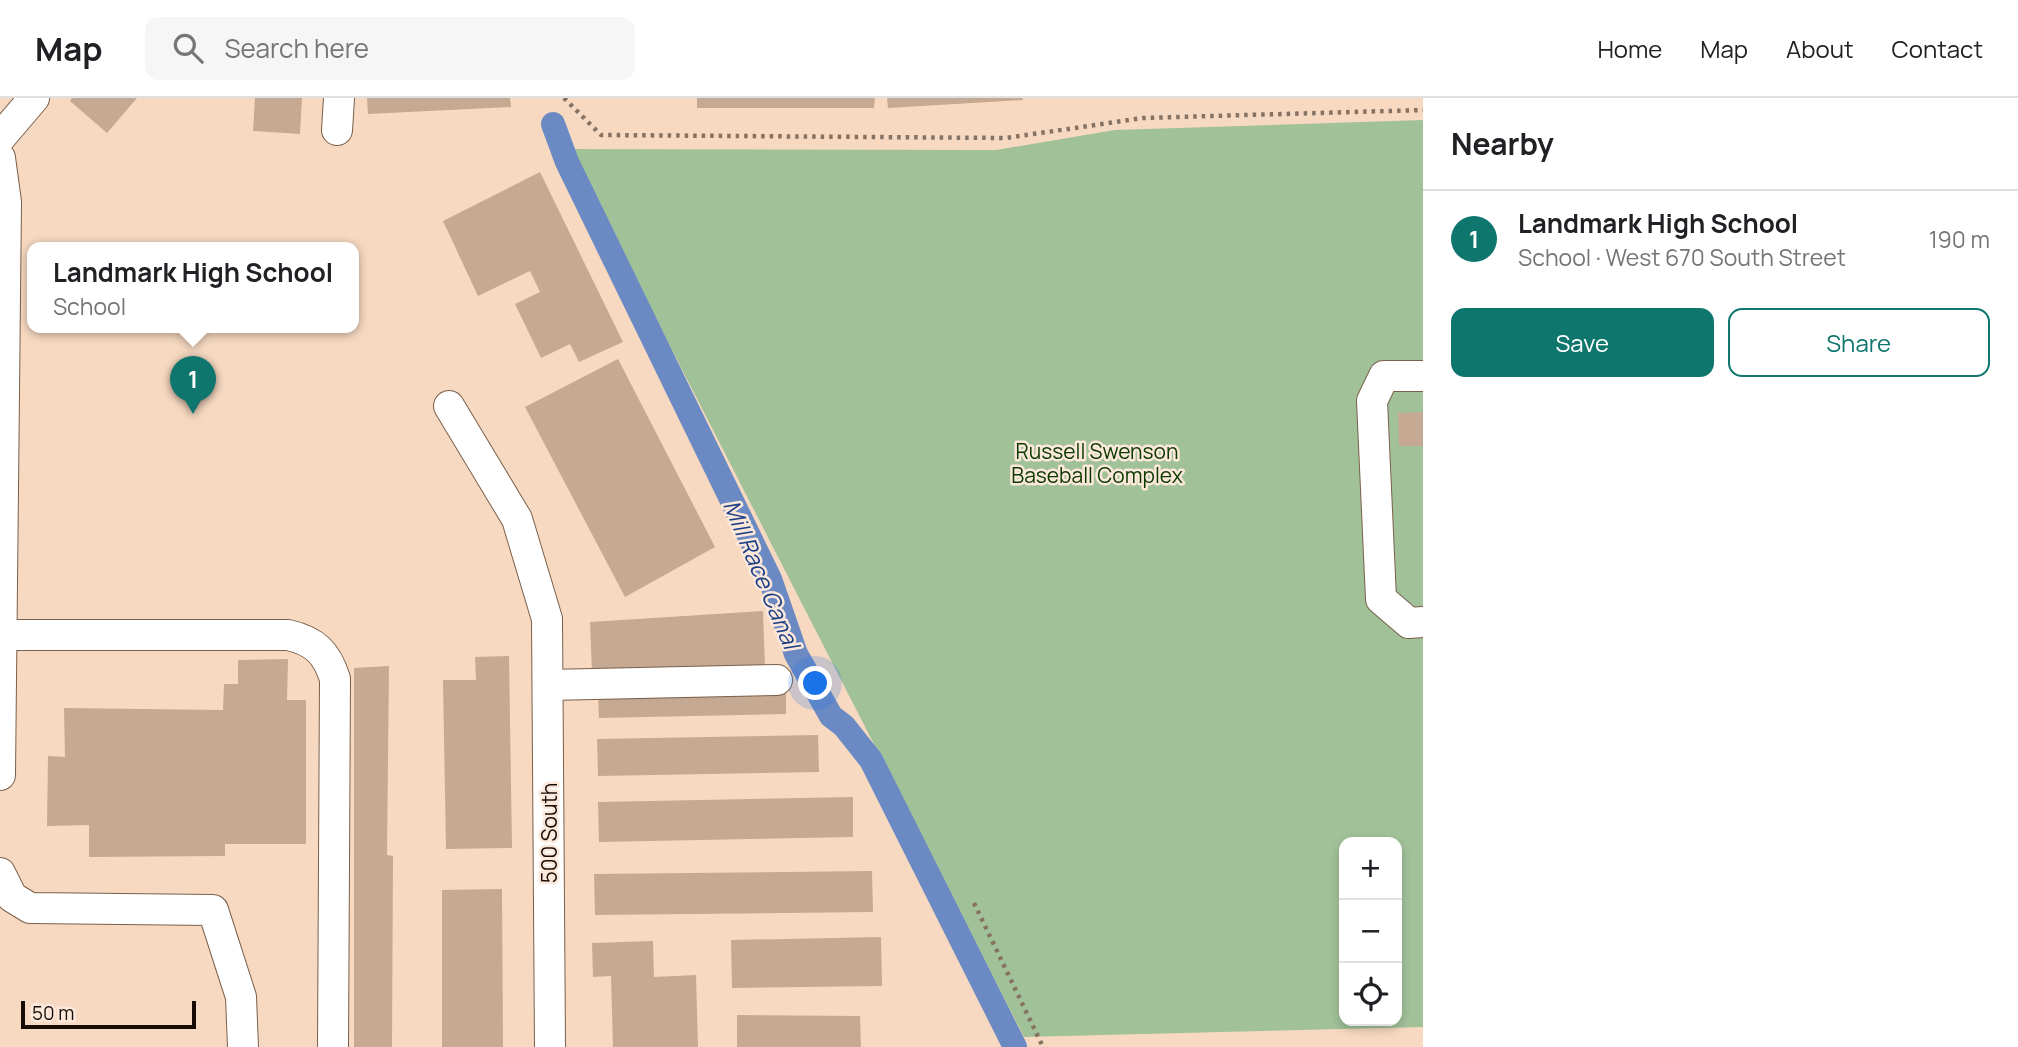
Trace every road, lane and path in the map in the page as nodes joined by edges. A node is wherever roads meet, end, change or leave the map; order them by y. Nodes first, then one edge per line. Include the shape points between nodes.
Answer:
1 (34, 98) edge
2 (339, 98) edge
3 (564, 98) edge
4 (1423, 110) edge
5 (337, 130) dead end
6 (0, 138) edge
7 (0, 158) edge
8 (1423, 376) edge
9 (2, 405) edge
10 (449, 406) dead end
11 (1423, 622) edge
12 (2, 631) edge
13 (777, 680) dead end
14 (548, 685) junction
15 (0, 775) edge
16 (0, 873) edge
17 (974, 903) dead end
18 (243, 1047) edge
19 (333, 1047) edge
20 (550, 1047) edge
21 (1043, 1047) edge

1 - 6 street
2 - 5 street
3 - 4 path via 601,135 1006,138 1143,118
7 - 9 street via 6,202
8 - 11 street via 1384,376 1371,401 1381,599 1409,622
9 - 12 street
10 - 14 street, 500 South via 517,519 547,619
12 - 15 street
12 - 19 street via 288,635 310,642 330,662 335,679
13 - 14 street
14 - 20 street, 500 South
16 - 18 street via 12,897 30,908 213,910 242,997
17 - 21 path

